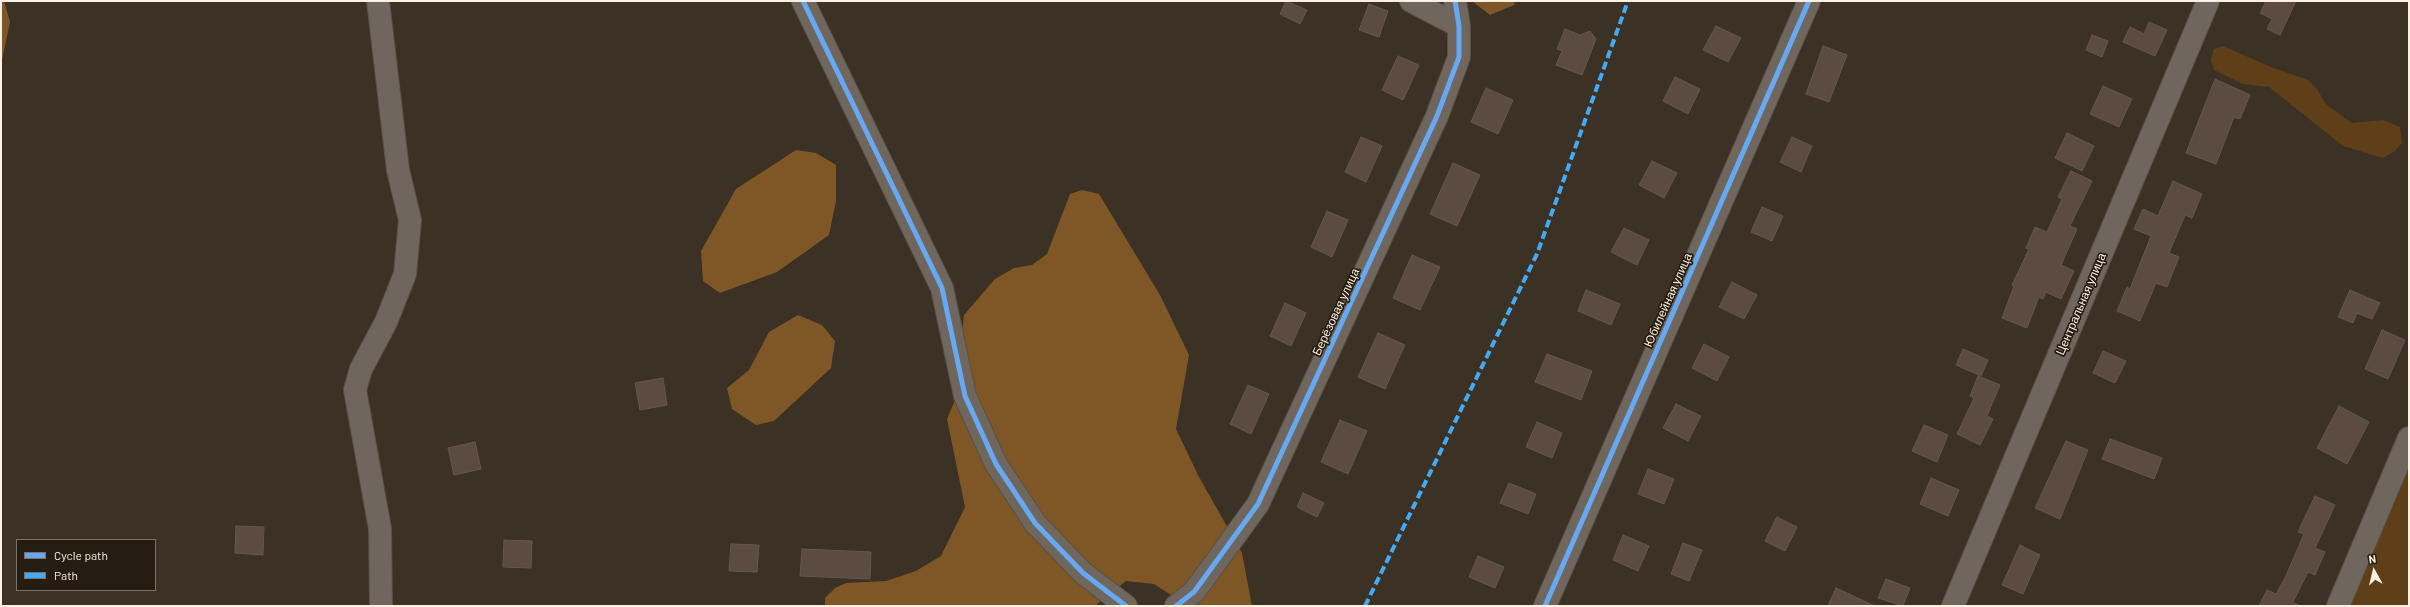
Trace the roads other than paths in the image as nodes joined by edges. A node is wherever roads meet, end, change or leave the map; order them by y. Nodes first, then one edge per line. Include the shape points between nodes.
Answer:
1 (378, 1) edge
2 (804, 1) edge
3 (1411, 1) edge
4 (1455, 1) edge
5 (1809, 1) edge
6 (2208, 1) edge
7 (1459, 26) junction
8 (2409, 438) edge
9 (381, 606) edge
10 (1126, 606) edge
11 (1176, 606) edge
12 (1545, 606) edge
13 (1953, 606) edge
14 (2338, 606) edge

1 - 9 street via 398,170 410,220 406,274 386,322 361,369 355,390 380,529
2 - 10 street via 942,288 965,396 996,464 1035,523 1083,573
3 - 7 street
4 - 7 street, Берёзовая улица
5 - 12 street, Юбилейная улица
6 - 13 street, Центральная улица
7 - 11 street, Берёзовая улица via 1459,57 1437,116 1258,504 1194,592
8 - 14 street

